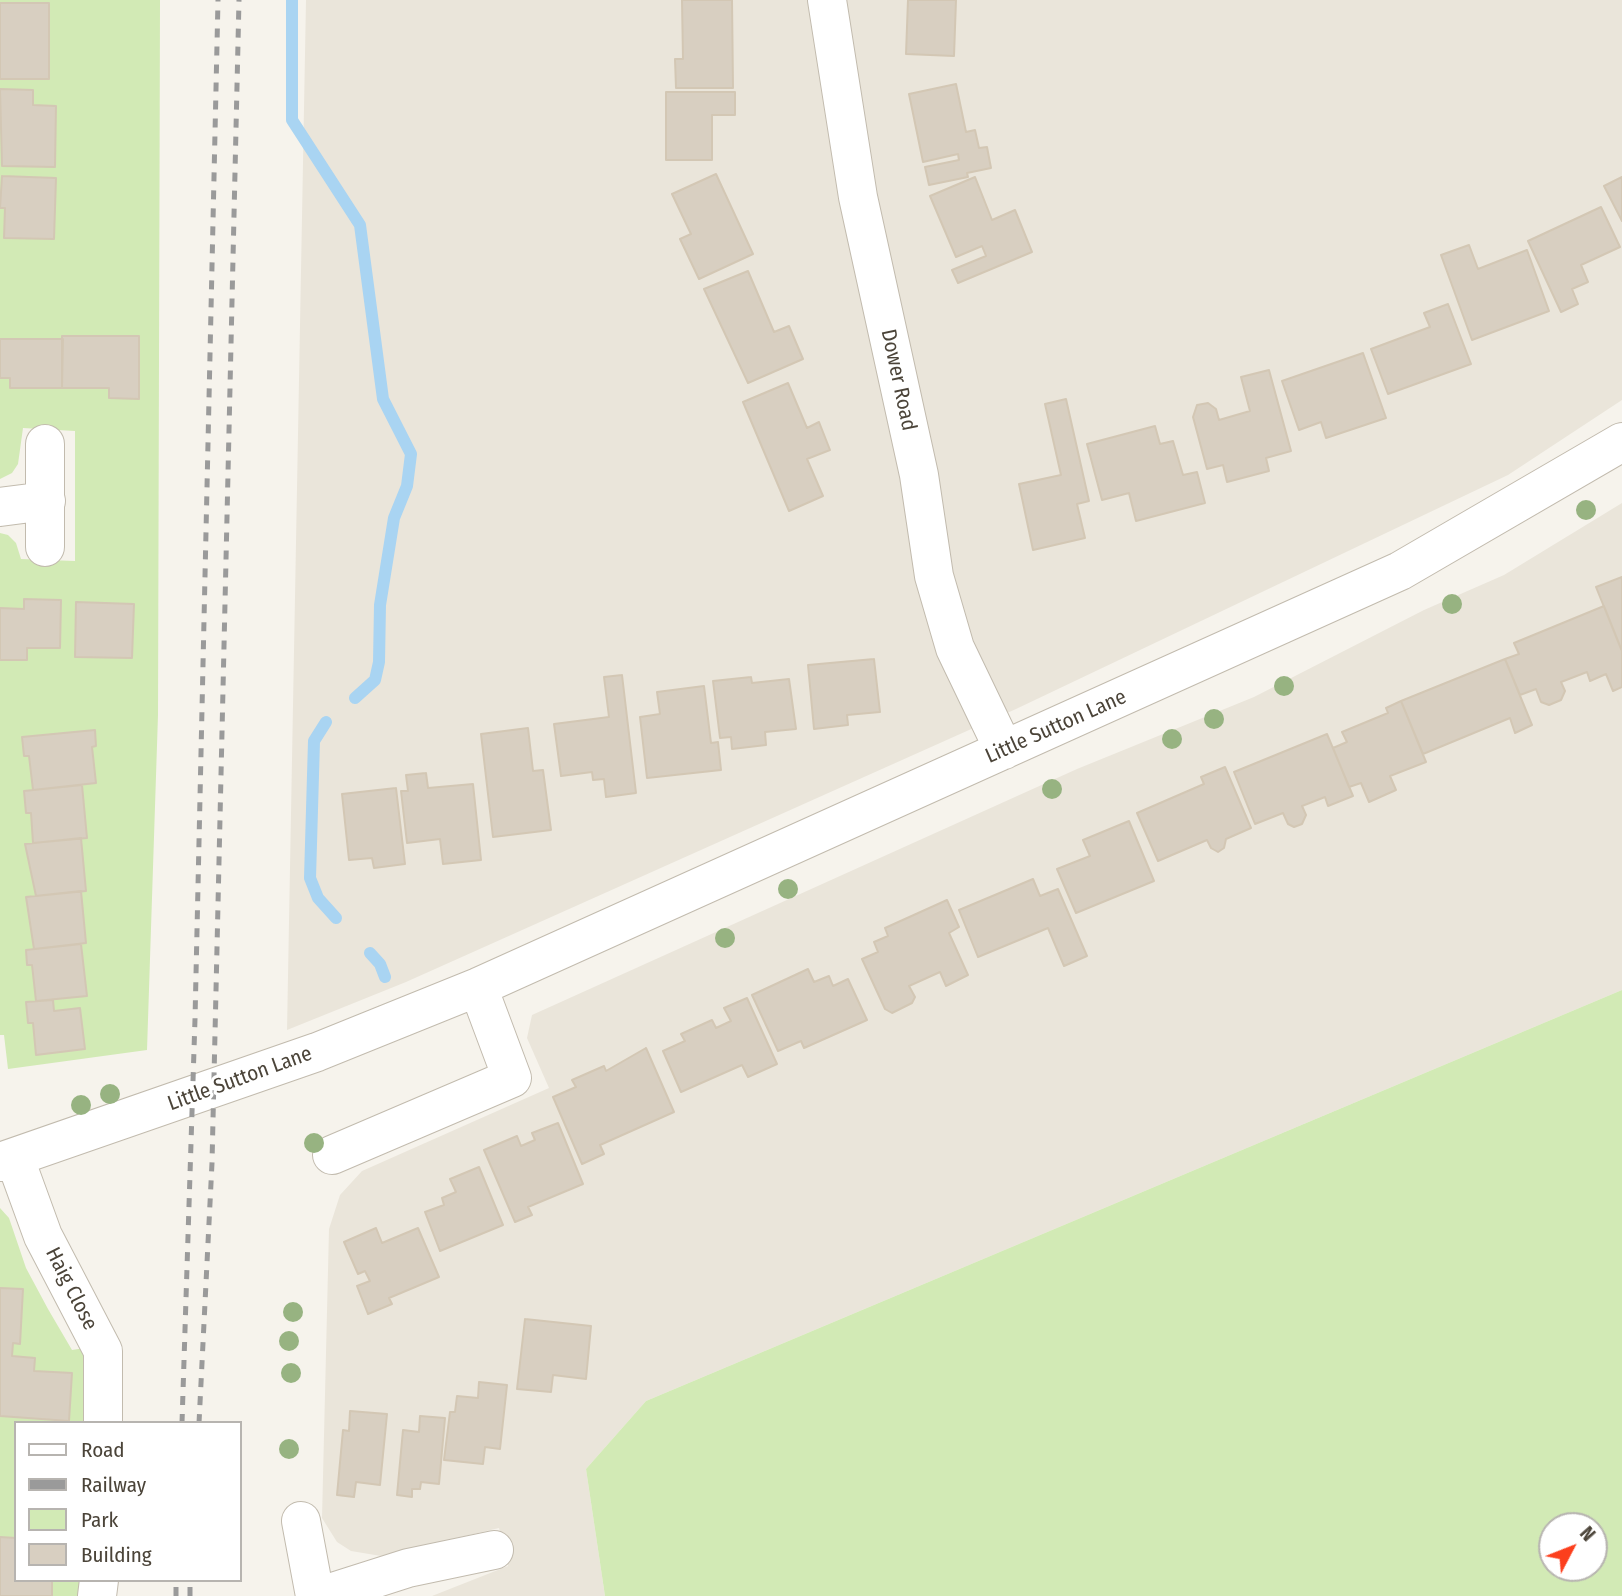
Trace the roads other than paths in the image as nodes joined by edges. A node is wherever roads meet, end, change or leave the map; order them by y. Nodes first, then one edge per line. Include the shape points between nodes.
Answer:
1 (827, 0) edge
2 (1622, 443) edge
3 (46, 444) dead end
4 (46, 501) junction
5 (0, 507) edge
6 (45, 547) dead end
7 (1004, 750) junction
8 (478, 987) junction
9 (332, 1155) dead end
10 (7, 1161) edge
11 (103, 1421) edge
12 (301, 1521) dead end
13 (494, 1550) dead end
14 (317, 1596) edge

1 - 7 street, Dower Road via 858,197 919,475 934,576 955,648
2 - 7 street, Little Sutton Lane via 1399,571
3 - 4 street
4 - 5 street
4 - 6 street
7 - 8 street, Little Sutton Lane
8 - 9 street via 512,1078
8 - 10 street, Little Sutton Lane via 317,1052
10 - 11 street, Haig Close via 103,1351
12 - 14 street
13 - 14 street via 408,1568

